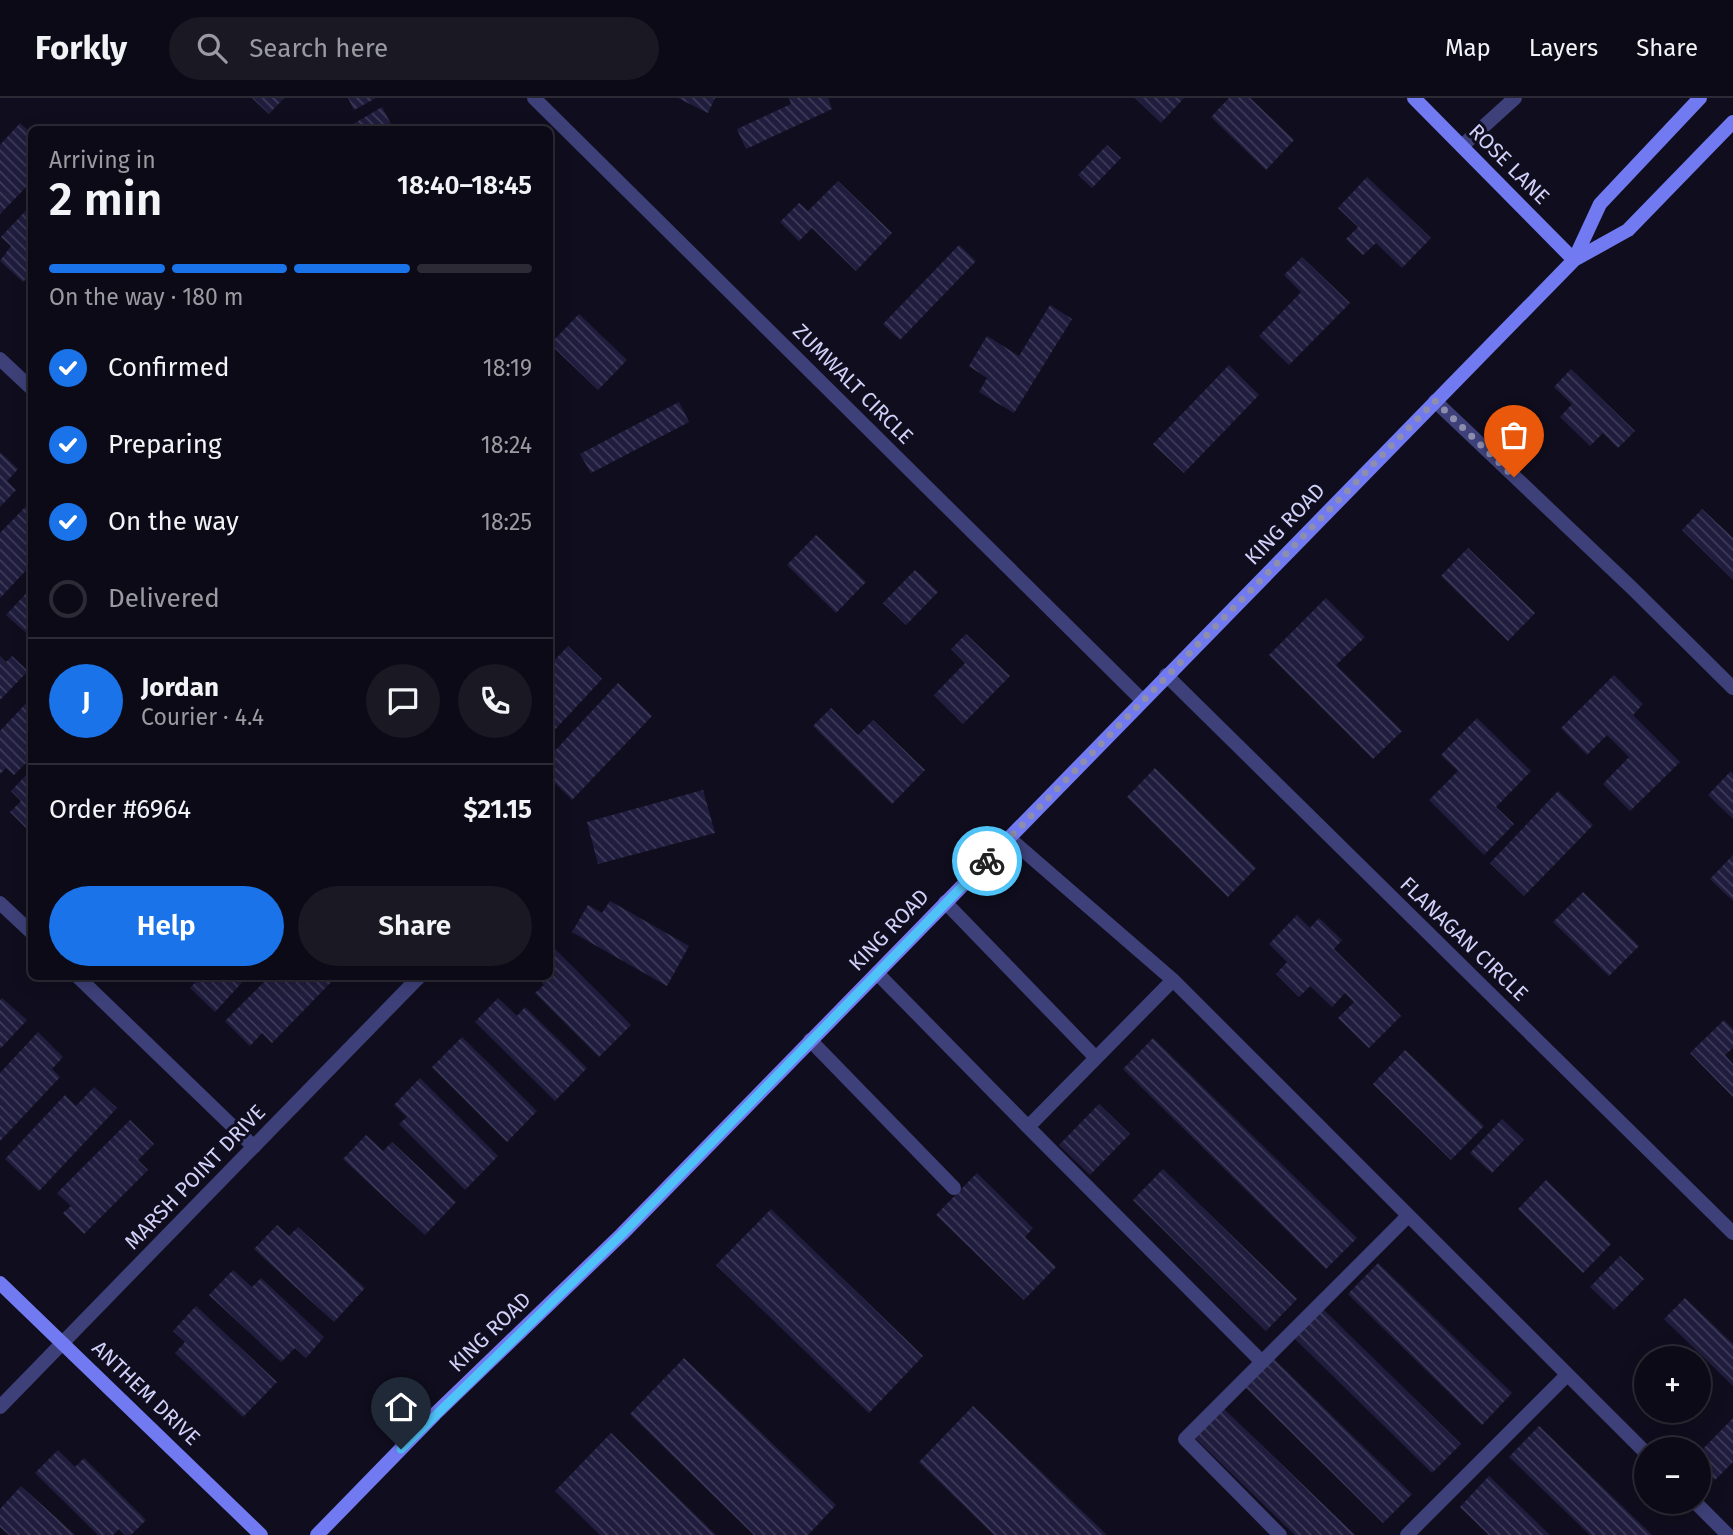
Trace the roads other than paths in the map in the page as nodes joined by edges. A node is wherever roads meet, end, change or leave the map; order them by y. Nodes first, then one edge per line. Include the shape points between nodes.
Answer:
1 (534, 98) edge
2 (1414, 98) edge
3 (1516, 98) edge
4 (1700, 98) edge
5 (1733, 122) edge
6 (1462, 146) junction
7 (1574, 260) junction
8 (0, 359) edge
9 (28, 385) edge
10 (1435, 401) junction
11 (1166, 675) junction
12 (1733, 688) edge
13 (1142, 700) junction
14 (1009, 838) junction
15 (945, 902) junction
16 (0, 903) edge
17 (28, 929) edge
18 (877, 973) junction
19 (81, 980) edge
20 (416, 980) edge
21 (1173, 980) junction
22 (810, 1040) junction
23 (1096, 1058) junction
24 (1028, 1127) junction
25 (254, 1147) junction
26 (954, 1188) dead end
27 (1408, 1216) junction
28 (1733, 1233) edge
29 (0, 1283) edge
30 (63, 1342) junction
31 (1262, 1362) junction
32 (1567, 1375) junction
33 (0, 1407) edge
34 (1634, 1441) edge
35 (1707, 1514) edge
36 (261, 1535) edge
37 (317, 1535) edge
38 (1280, 1535) edge
39 (1407, 1535) edge
40 (1728, 1535) edge

1 - 13 street, ZUMWALT CIRCLE
2 - 6 street, ROSE LANE
3 - 6 street
4 - 7 street, KING ROAD via 1600,204
5 - 7 street, KING ROAD via 1628,230
6 - 7 street, ROSE LANE
7 - 10 street, KING ROAD
8 - 9 street
10 - 11 street, KING ROAD
10 - 12 street
11 - 13 street, KING ROAD
11 - 28 street, FLANAGAN CIRCLE
13 - 14 street, KING ROAD
14 - 15 street, KING ROAD
14 - 21 street
15 - 18 street, KING ROAD
15 - 23 street
16 - 17 street
18 - 22 street, KING ROAD
18 - 24 street
19 - 25 street
20 - 25 street, MARSH POINT DRIVE
21 - 23 street
21 - 27 street
22 - 26 street
22 - 37 street, KING ROAD via 622,1234
23 - 24 street
24 - 31 street
25 - 30 street, MARSH POINT DRIVE
27 - 31 street
27 - 32 street
29 - 30 street, ANTHEM DRIVE
30 - 33 street, MARSH POINT DRIVE
30 - 36 street, ANTHEM DRIVE
31 - 38 street via 1185,1439
32 - 34 street
32 - 39 street
35 - 40 street

